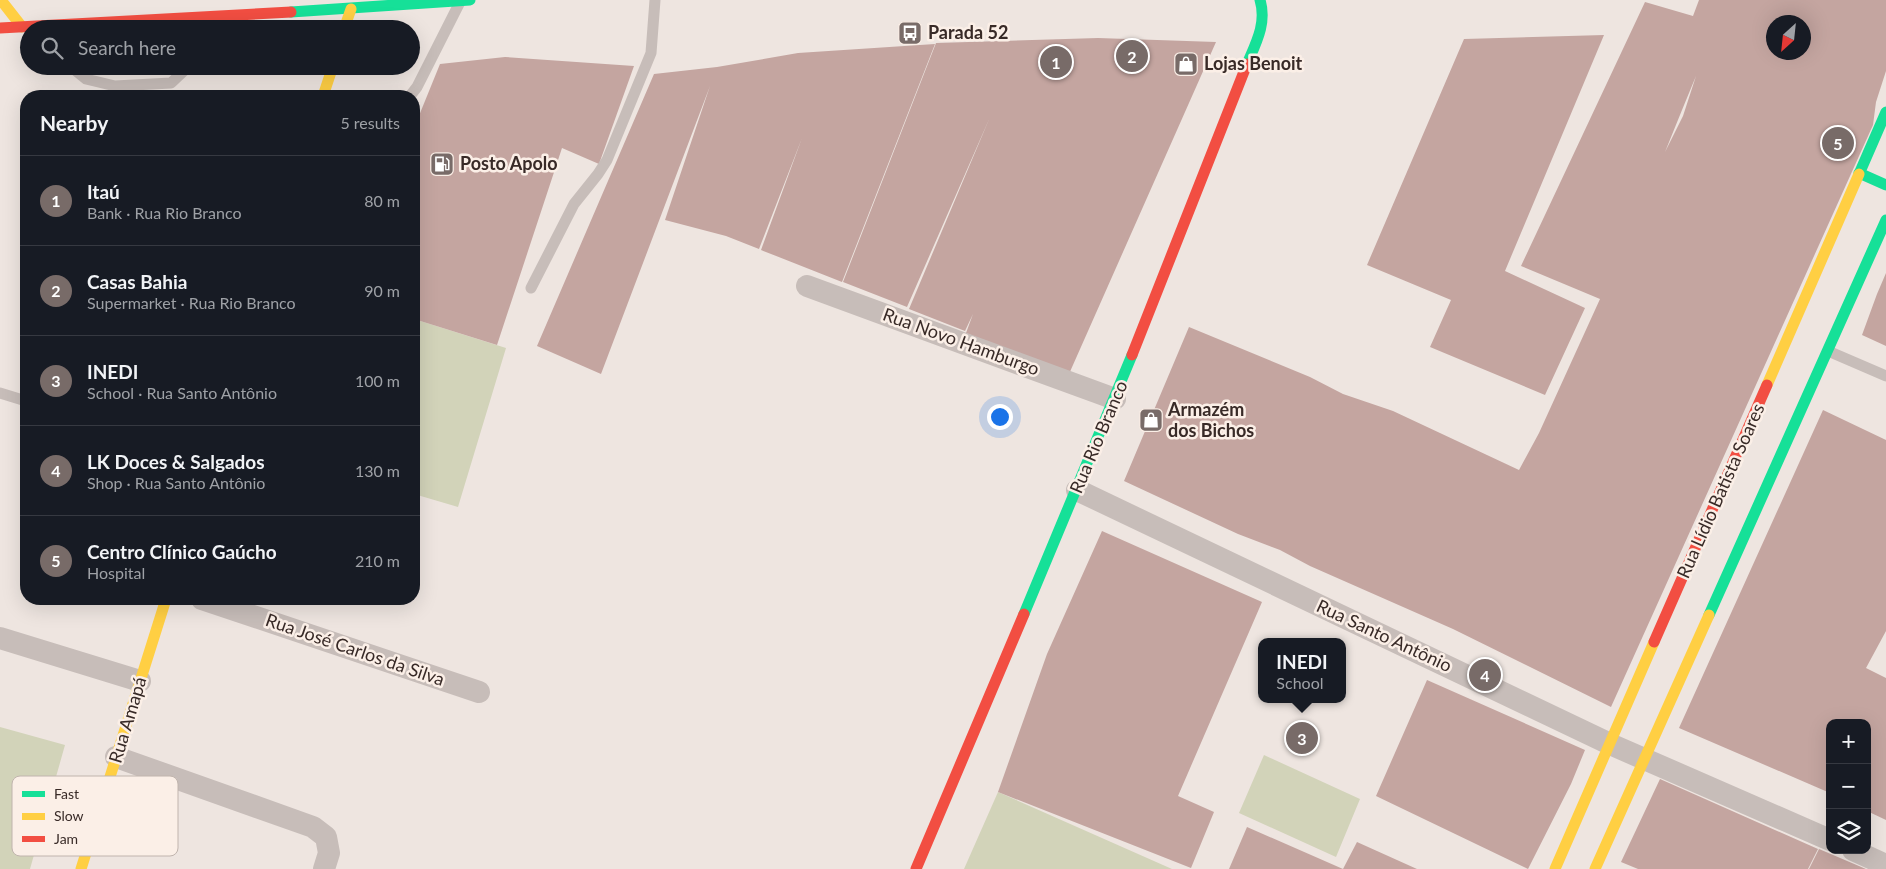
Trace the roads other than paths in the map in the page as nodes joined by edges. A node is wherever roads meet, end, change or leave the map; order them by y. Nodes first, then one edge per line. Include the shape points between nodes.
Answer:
1 (1, 0) edge
2 (461, 0) edge
3 (470, 0) edge
4 (654, 0) edge
5 (1260, 0) edge
6 (351, 9) junction
7 (216, 15) junction
8 (152, 20) edge
9 (214, 20) edge
10 (347, 20) edge
11 (20, 24) edge
12 (0, 28) edge
13 (20, 30) edge
14 (81, 75) edge
15 (179, 75) edge
16 (330, 75) edge
17 (325, 90) edge
18 (415, 90) edge
19 (1886, 112) edge
20 (1860, 173) junction
21 (1886, 185) edge
22 (1886, 220) edge
23 (807, 286) dead end
24 (530, 288) dead end
25 (1826, 350) junction
26 (1886, 376) edge
27 (0, 393) edge
28 (20, 398) edge
29 (1115, 399) junction
30 (1077, 490) junction
31 (164, 605) edge
32 (220, 605) edge
33 (0, 638) edge
34 (140, 680) junction
35 (479, 692) dead end
36 (1610, 744) junction
37 (116, 757) junction
38 (1643, 758) junction
39 (110, 776) edge
40 (169, 776) edge
41 (178, 779) edge
42 (1826, 838) edge
43 (1862, 854) edge
44 (84, 856) edge
45 (1886, 865) edge
46 (80, 869) edge
47 (324, 869) edge
48 (916, 869) edge
49 (1555, 869) edge
50 (1595, 869) edge

1 - 11 main road
2 - 3 main road
2 - 6 main road
2 - 18 lane
4 - 24 lane via 650,52 607,160 574,204
5 - 29 main road, Rua Rio Branco via 1262,27
6 - 7 main road
6 - 10 main road
7 - 8 main road
7 - 9 lane
12 - 13 main road
14 - 15 lane via 115,86 171,83
16 - 17 main road
19 - 20 main road, Rua Lídio Batista Soares
20 - 21 main road
20 - 36 main road, Rua Lídio Batista Soares via 1723,499
22 - 25 main road via 1833,328
23 - 29 street, Rua Novo Hamburgo
25 - 26 lane
25 - 38 main road via 1748,512
27 - 28 lane
29 - 30 main road, Rua Rio Branco
30 - 36 street, Rua Santo Antônio
30 - 48 main road, Rua Rio Branco
31 - 34 main road, Rua Amapá
32 - 35 street, Rua José Carlos da Silva
33 - 34 street
34 - 37 main road, Rua Amapá
36 - 38 street, Rua Santo Antônio
36 - 49 main road, Rua Lídio Batista Soares
37 - 39 main road, Rua Amapá
37 - 40 street
38 - 42 street, Rua Santo Antônio
38 - 50 main road
41 - 47 street via 313,827 326,837 329,853
43 - 45 street
44 - 46 main road, Rua Amapá

